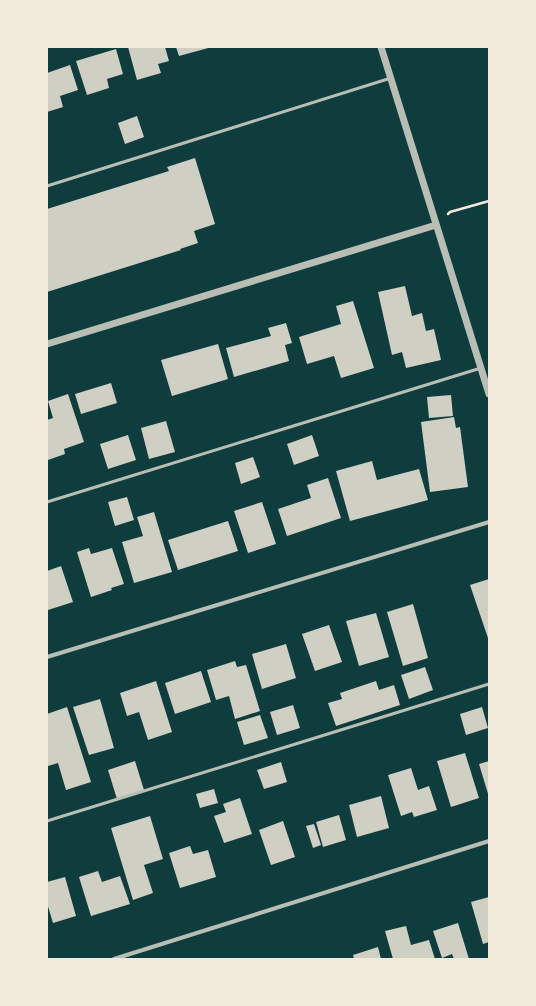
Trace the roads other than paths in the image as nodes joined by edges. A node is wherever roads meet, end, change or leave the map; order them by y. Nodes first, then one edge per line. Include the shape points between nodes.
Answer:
1 (382, 47) edge
2 (391, 78) junction
3 (47, 186) edge
4 (436, 225) junction
5 (47, 344) edge
6 (481, 368) junction
7 (489, 394) edge
8 (47, 502) edge
9 (489, 522) edge
10 (47, 657) edge
11 (489, 684) edge
12 (47, 821) edge
13 (489, 841) edge
14 (114, 959) edge

1 - 2 street
2 - 3 lane
2 - 4 street
4 - 5 street
4 - 6 street
6 - 7 street
6 - 8 lane
9 - 10 street
11 - 12 lane
13 - 14 street

